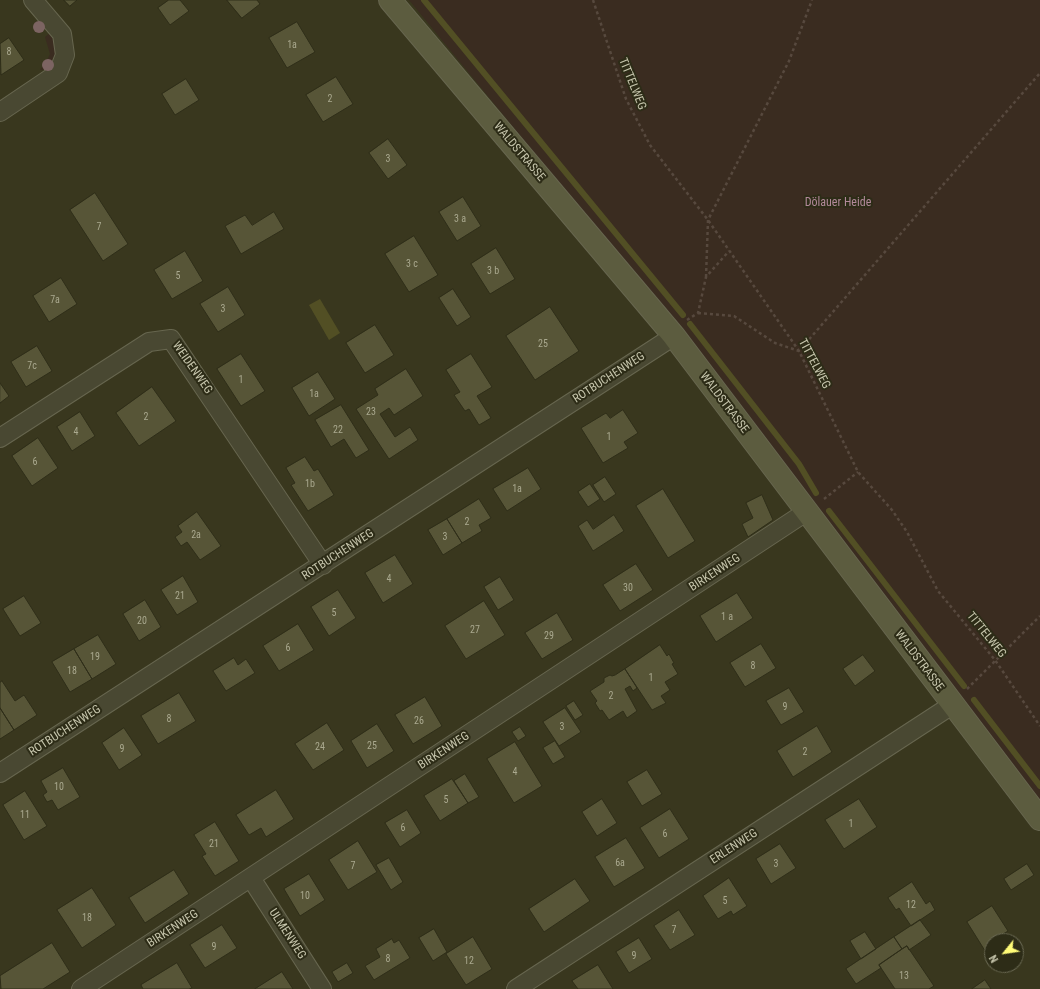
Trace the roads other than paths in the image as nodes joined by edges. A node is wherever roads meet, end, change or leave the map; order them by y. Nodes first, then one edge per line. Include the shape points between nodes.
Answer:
1 (33, 0) edge
2 (390, 0) edge
3 (0, 112) edge
4 (674, 336) junction
5 (0, 438) edge
6 (806, 512) junction
7 (323, 565) junction
8 (952, 705) junction
9 (0, 773) edge
10 (1040, 819) edge
11 (251, 878) junction
12 (81, 989) edge
13 (322, 989) edge
14 (516, 989) edge

1 - 3 street via 62,34 65,55 58,73
2 - 4 main road, WALDSTRASSE
4 - 6 main road, WALDSTRASSE
4 - 7 street, ROTBUCHENWEG
5 - 7 street, WEIDENWEG via 150,342 171,339
6 - 8 main road, WALDSTRASSE
6 - 11 street, BIRKENWEG
7 - 9 street, ROTBUCHENWEG
8 - 10 main road, WALDSTRASSE
8 - 14 street, ERLENWEG
11 - 12 street, BIRKENWEG
11 - 13 street, ULMENWEG

